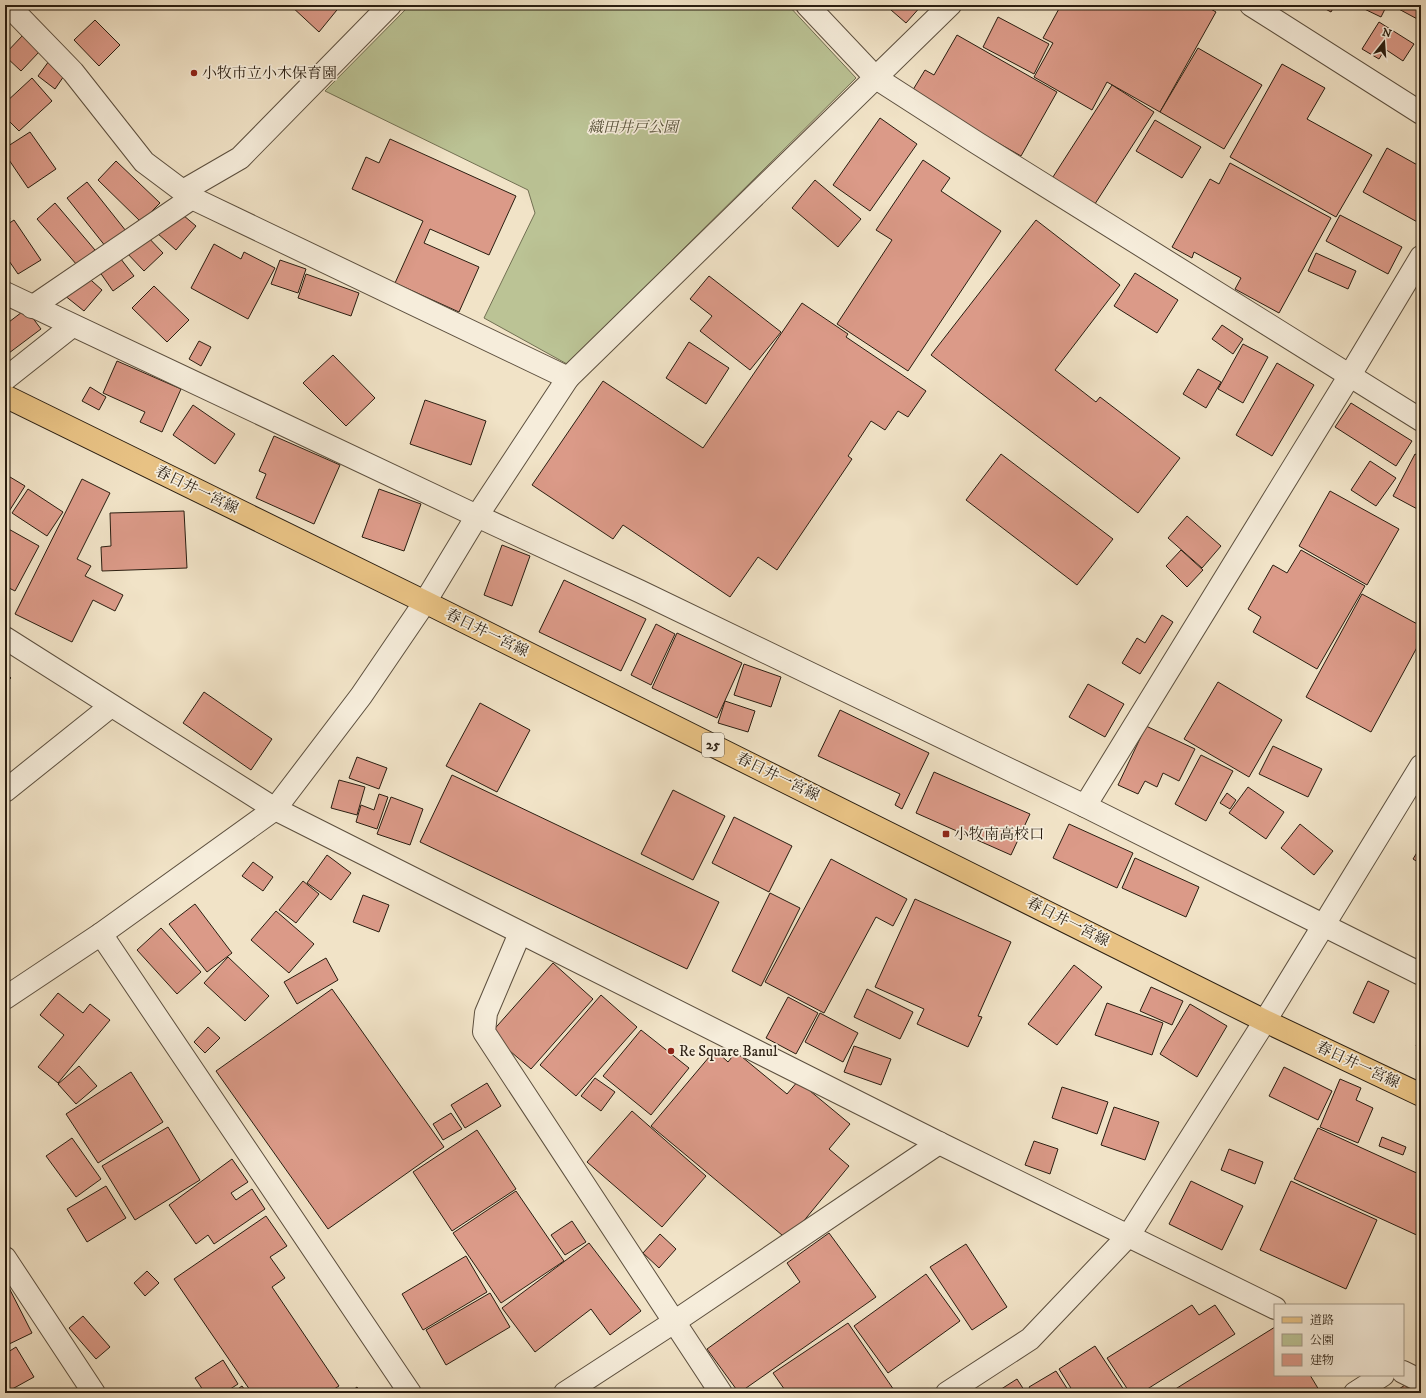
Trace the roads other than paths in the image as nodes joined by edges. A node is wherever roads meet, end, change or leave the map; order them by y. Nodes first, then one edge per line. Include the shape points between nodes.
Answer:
1 (8, 5) edge
2 (390, 5) edge
3 (808, 5) edge
4 (950, 5) edge
5 (1251, 5) edge
6 (876, 78) junction
7 (1421, 112) edge
8 (188, 195) junction
9 (1421, 257) edge
10 (5, 293) edge
11 (32, 306) junction
12 (72, 326) junction
13 (1350, 375) junction
14 (568, 378) junction
15 (5, 379) edge
16 (5, 396) edge
17 (1421, 420) edge
18 (477, 516) junction
19 (425, 602) junction
20 (5, 638) edge
21 (111, 706) junction
22 (1421, 766) edge
23 (5, 791) edge
24 (1085, 806) junction
25 (275, 809) junction
26 (1321, 926) junction
27 (520, 933) junction
28 (101, 934) junction
29 (1421, 974) edge
30 (5, 998) edge
31 (1265, 1021) junction
32 (1421, 1095) edge
33 (938, 1143) junction
34 (1129, 1235) junction
35 (5, 1258) edge
36 (1274, 1308) edge
37 (674, 1322) junction
38 (1404, 1372) edge
39 (1381, 1376) edge
40 (1421, 1381) edge
41 (94, 1393) edge
42 (410, 1393) edge
43 (565, 1393) edge
44 (722, 1393) edge
45 (947, 1393) edge
46 (1355, 1393) edge

1 - 8 street via 73,72 144,162
2 - 8 street via 240,158
3 - 6 street
4 - 6 street
5 - 7 street
6 - 13 street
6 - 14 street
8 - 11 street
8 - 14 street
9 - 13 street
10 - 11 street
11 - 12 street
12 - 15 street
12 - 18 street
13 - 17 street
13 - 24 street
14 - 18 street
16 - 19 main road, 春日井一宮線 / 25
18 - 19 street
18 - 24 street via 640,591
19 - 25 street via 361,696
19 - 31 main road, 春日井一宮線 / 25
20 - 21 street
21 - 23 street
21 - 25 street
22 - 26 street
24 - 26 street
25 - 27 street
25 - 28 street
26 - 29 street
26 - 31 street
27 - 33 street
27 - 37 street via 486,1013 484,1032
28 - 30 street
28 - 42 street
31 - 32 main road, 春日井一宮線 / 25
31 - 34 street
33 - 34 street
33 - 37 street
34 - 36 street
34 - 45 street via 1030,1339
35 - 41 street
37 - 43 street
37 - 44 street
38 - 40 street
39 - 46 street

